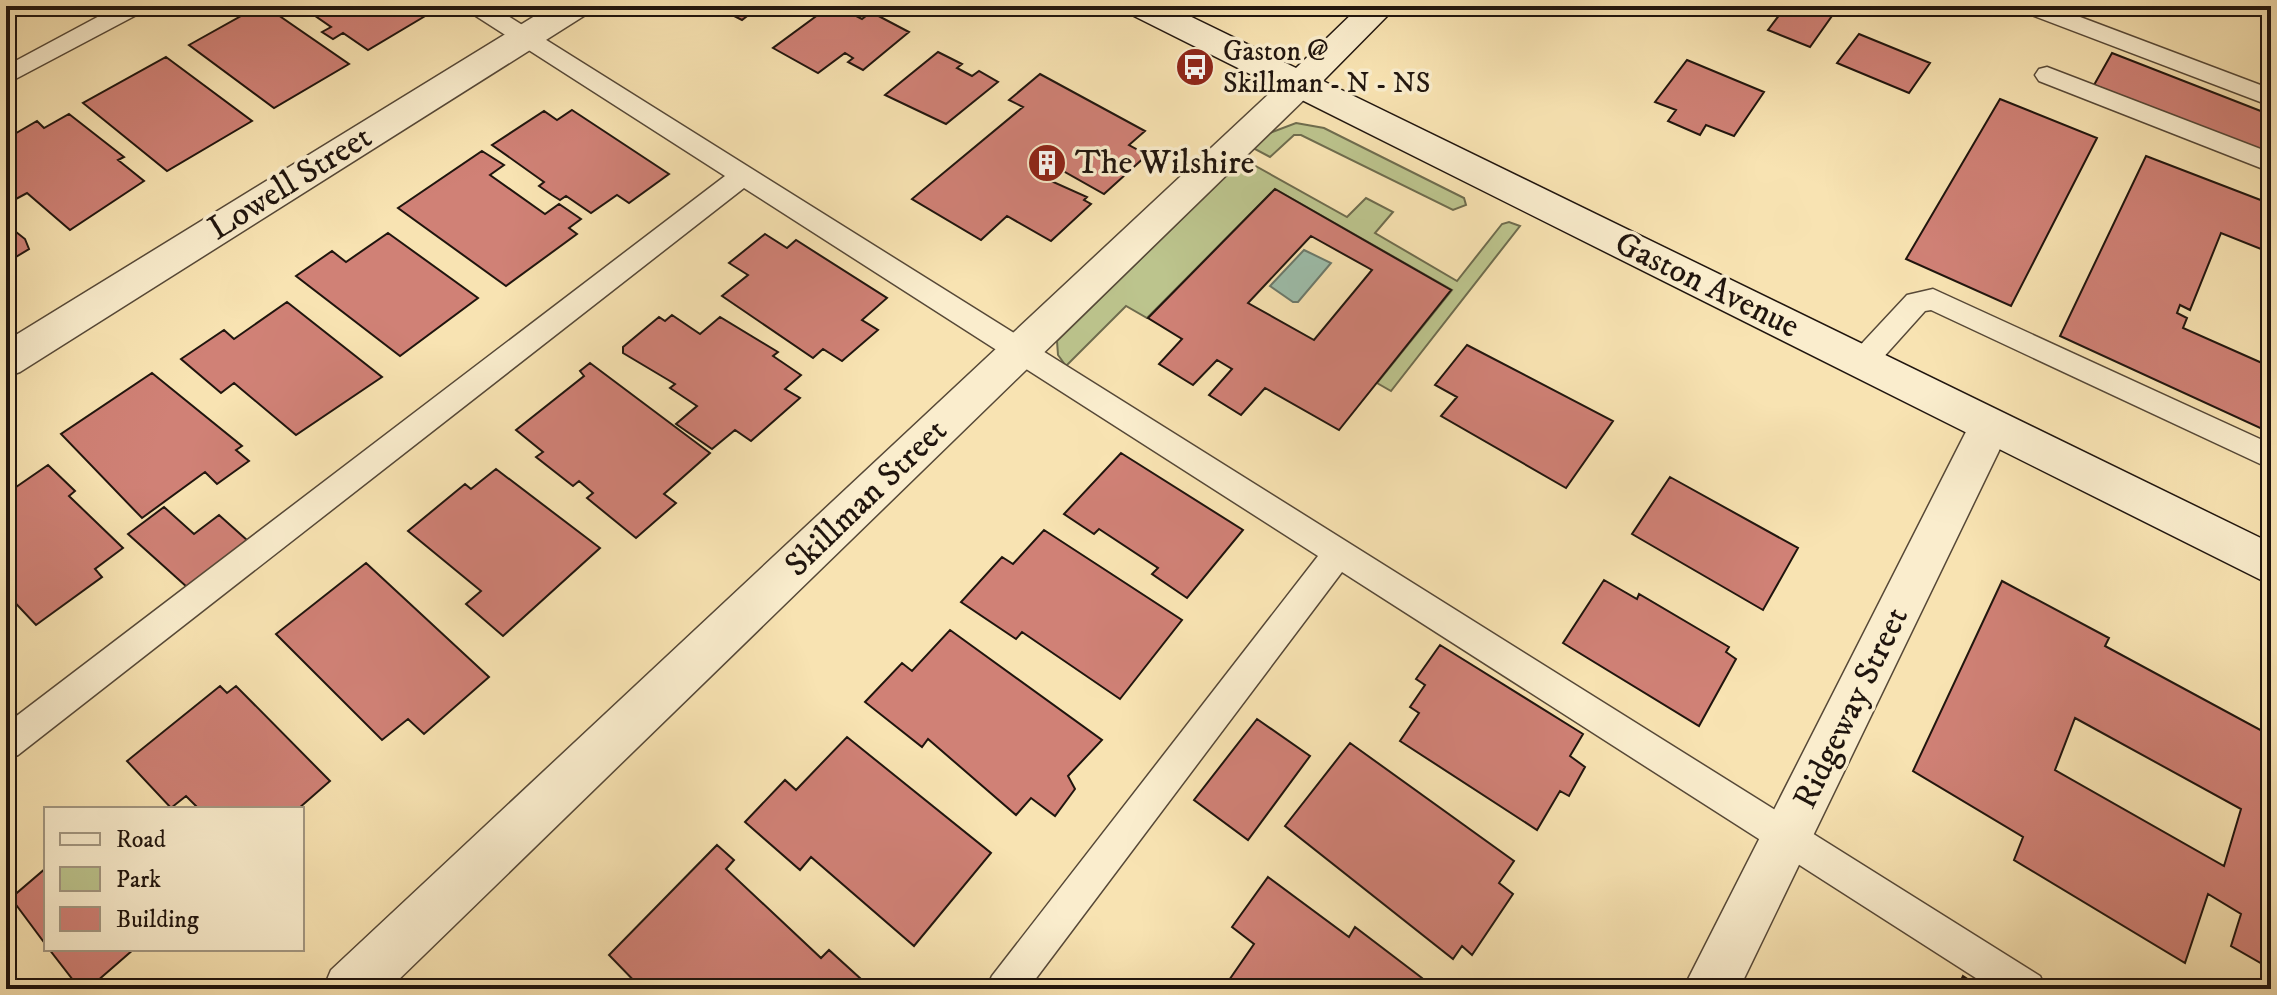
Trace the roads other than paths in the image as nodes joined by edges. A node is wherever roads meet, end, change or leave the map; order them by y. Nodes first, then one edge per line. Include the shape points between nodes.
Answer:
1 (136, 6) edge
2 (476, 6) edge
3 (575, 6) edge
4 (1142, 6) edge
5 (1380, 6) edge
6 (2029, 6) edge
7 (527, 36) junction
8 (2047, 75) dead end
9 (6, 76) edge
10 (1300, 84) junction
11 (2271, 98) edge
12 (2271, 163) edge
13 (743, 176) junction
14 (1021, 351) junction
15 (6, 361) edge
16 (1862, 362) junction
17 (1990, 426) junction
18 (2271, 457) edge
19 (1339, 552) junction
20 (2271, 565) edge
21 (6, 744) edge
22 (1788, 835) junction
23 (350, 989) edge
24 (1005, 989) edge
25 (1710, 989) edge
26 (2027, 989) edge

1 - 9 lane
2 - 7 lane
3 - 7 street, Lowell Street
4 - 10 street, Gaston Avenue
5 - 10 street, Skillman Street
6 - 11 lane
7 - 13 lane
7 - 15 street, Lowell Street
8 - 12 lane
10 - 14 street, Skillman Street
10 - 16 street, Gaston Avenue
13 - 14 lane
13 - 21 lane
14 - 19 lane
14 - 23 street, Skillman Street
16 - 17 street, Gaston Avenue
16 - 18 lane via 1917,302 1933,299
17 - 20 street, Gaston Avenue
17 - 22 street, Ridgeway Street
19 - 22 lane
19 - 24 lane
22 - 25 street, Ridgeway Street
22 - 26 lane

